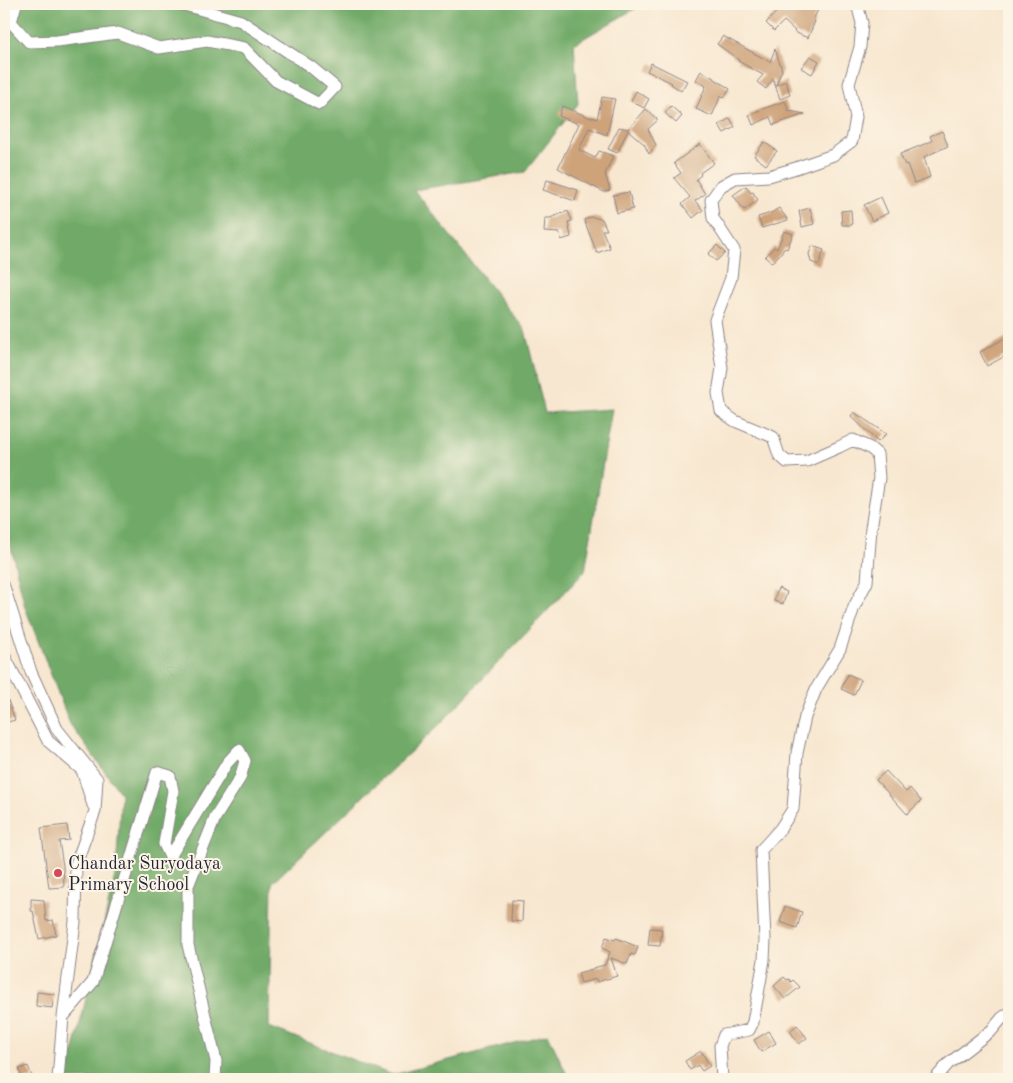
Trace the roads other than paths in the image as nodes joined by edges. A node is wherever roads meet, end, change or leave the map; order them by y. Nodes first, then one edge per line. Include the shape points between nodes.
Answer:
1 (16, 4) edge
2 (181, 4) edge
3 (857, 4) edge
4 (4, 588) edge
5 (4, 655) edge
6 (95, 812) junction
7 (1009, 1013) edge
8 (63, 1017) junction
9 (58, 1079) edge
10 (215, 1079) edge
11 (722, 1079) edge
12 (935, 1079) edge

1 - 2 street via 11,22 29,42 118,33 159,48 207,41 244,48 276,81 319,104 335,88 311,67 241,21
3 - 11 street via 862,23 860,47 849,84 856,117 852,142 833,155 796,168 769,176 735,178 721,186 711,200 713,218 734,250 731,278 716,320 722,368 718,393 721,411 735,421 773,437 779,455 787,462 806,461 852,440 877,454 879,478 867,582 854,607 840,649 816,689 805,717 797,753 793,809 761,850 764,960 749,1030 724,1034 720,1046
4 - 6 street via 31,672 57,729 97,779
5 - 6 street via 48,741 82,770
6 - 8 street via 76,864 75,922
7 - 12 street via 948,1064
8 - 9 street
8 - 10 street via 92,982 157,772 170,776 173,791 164,844 170,857 227,763 239,750 245,761 240,778 215,818 188,886 188,945 216,1061

